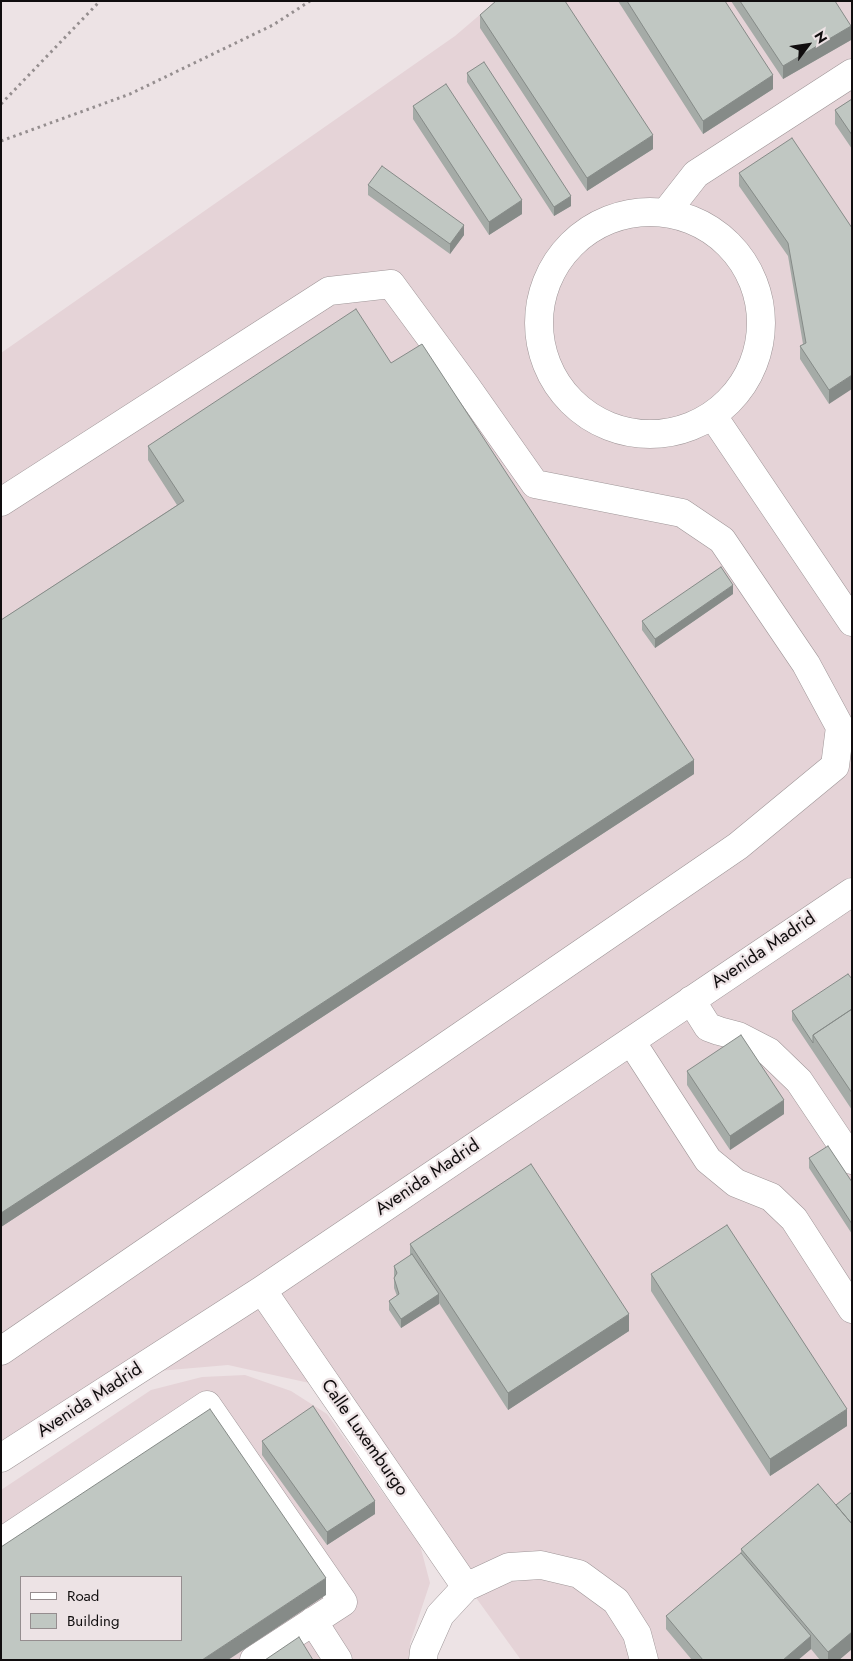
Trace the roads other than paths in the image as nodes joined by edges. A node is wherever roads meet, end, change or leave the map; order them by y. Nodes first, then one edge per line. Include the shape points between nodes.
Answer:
1 (852, 73) edge
2 (667, 211) junction
3 (713, 416) junction
4 (1, 502) edge
5 (852, 622) edge
6 (852, 892) edge
7 (691, 1000) junction
8 (631, 1041) junction
9 (852, 1160) edge
10 (262, 1290) junction
11 (852, 1309) edge
12 (1, 1350) edge
13 (1, 1458) edge
14 (1, 1542) edge
15 (466, 1586) junction
16 (313, 1621) junction
17 (254, 1660) edge
18 (338, 1660) edge
19 (423, 1660) edge
20 (644, 1660) edge

1 - 2 street via 696,174
2 - 3 street via 711,228 744,261 761,304 759,348 741,388
2 - 3 street via 629,212 589,228 557,258 540,298 539,341 555,382 586,415 625,432 672,433
3 - 5 street
4 - 12 street via 329,291 391,284 535,484 682,513 722,540 806,664 840,727 835,766 738,846
6 - 7 street, Avenida Madrid
7 - 8 street, Avenida Madrid
7 - 9 street via 708,1026 738,1036 769,1052 798,1081
8 - 10 street, Avenida Madrid
8 - 11 street via 708,1160 736,1183 771,1197 794,1219
10 - 13 street, Avenida Madrid
10 - 15 street, Calle Luxemburgo
14 - 16 street via 207,1405 343,1602
15 - 19 street via 440,1615
15 - 20 street via 509,1567 541,1565 579,1574 616,1601 637,1634
16 - 17 street
16 - 18 street

